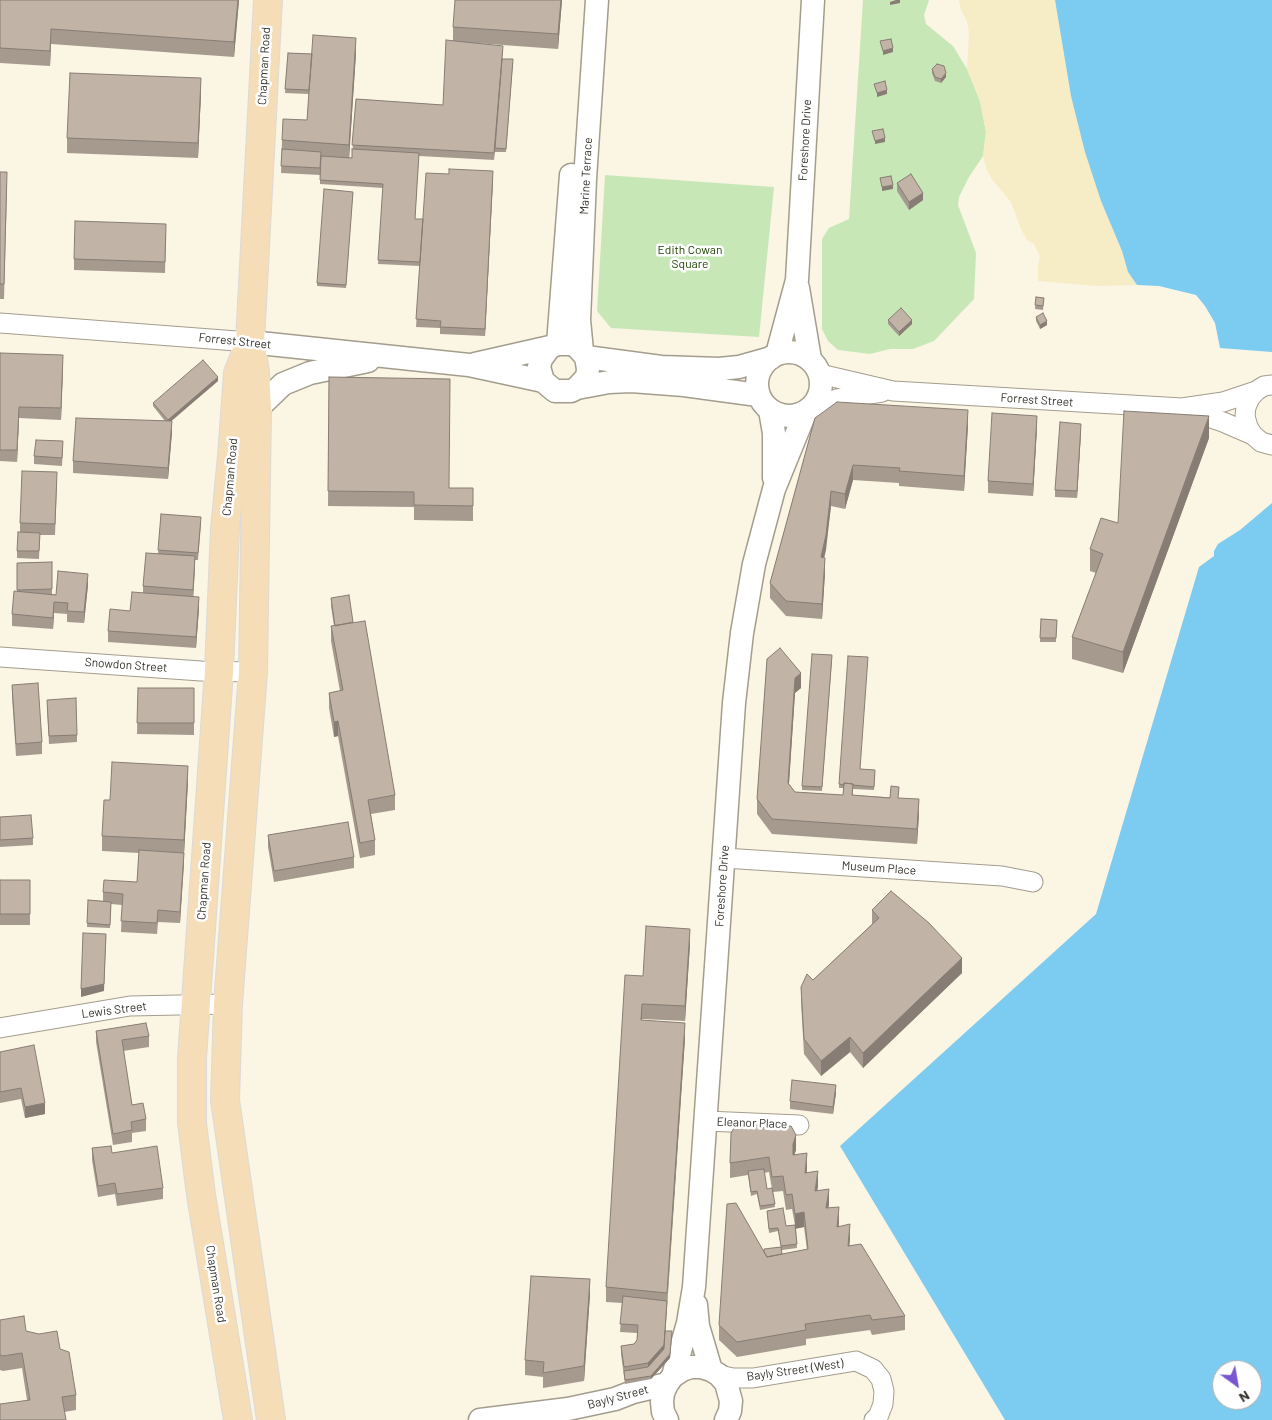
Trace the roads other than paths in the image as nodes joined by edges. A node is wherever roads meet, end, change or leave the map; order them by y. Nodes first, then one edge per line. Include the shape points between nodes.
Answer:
1 (268, 0) edge
2 (583, 0) edge
3 (597, 0) edge
4 (813, 0) edge
5 (797, 280) junction
6 (0, 323) edge
7 (250, 342) junction
8 (554, 345) junction
9 (584, 354) junction
10 (774, 356) junction
11 (391, 357) junction
12 (469, 365) junction
13 (815, 366) junction
14 (544, 381) junction
15 (577, 388) junction
16 (1264, 388) edge
17 (893, 390) junction
18 (764, 402) junction
19 (1182, 408) junction
20 (257, 409) junction
21 (809, 410) junction
22 (1253, 435) junction
23 (1272, 445) edge
24 (774, 489) junction
25 (0, 657) edge
26 (219, 671) junction
27 (253, 672) junction
28 (724, 858) junction
29 (1033, 882) dead end
30 (196, 1004) junction
31 (228, 1004) junction
32 (0, 1028) edge
33 (706, 1121) junction
34 (799, 1124) dead end
35 (694, 1287) junction
36 (715, 1373) junction
37 (670, 1380) junction
38 (238, 1420) edge
39 (271, 1420) edge
40 (480, 1420) edge
41 (667, 1420) edge
42 (726, 1420) edge
43 (874, 1420) edge

1 - 7 main road, Chapman Road
2 - 8 street, Marine Terrace
3 - 9 street, Marine Terrace via 579,320
4 - 5 street, Foreshore Drive
5 - 10 street, Foreshore Drive
5 - 13 street, Foreshore Drive
6 - 7 street, Forrest Street
7 - 11 street, Forrest Street
7 - 20 main road, Chapman Road
7 - 26 main road, Chapman Road via 238,373 225,529
8 - 9 street via 571,344
8 - 12 street, Forrest Street
8 - 14 street via 541,359 539,367
9 - 10 street via 661,367 719,369 739,367
9 - 15 street via 588,362 587,376
10 - 13 street via 792,352 801,354
10 - 18 street via 758,376 757,385
11 - 12 street, Forrest Street
11 - 20 street via 310,372 283,384
12 - 14 street, Forrest Street
13 - 17 street, Forrest Street
13 - 21 street via 822,383 821,392
14 - 15 street via 555,391
15 - 18 street via 631,381 684,385
16 - 19 street, Forrest Street via 1224,402
16 - 22 street, Forrest Street via 1250,398 1246,407 1245,416
17 - 19 street, Forrest Street
17 - 21 street, Forrest Street via 838,399
18 - 21 street via 778,415 788,417
18 - 24 street, Foreshore Drive via 774,433
19 - 22 street, Forrest Street
20 - 27 main road, Chapman Road
21 - 24 street, Foreshore Drive
22 - 23 street, Forrest Street
24 - 28 street, Foreshore Drive via 754,564 742,633
25 - 26 street, Snowdon Street
26 - 27 street, Snowdon Street
26 - 30 main road, Chapman Road
27 - 31 main road, Chapman Road
28 - 29 street, Museum Place via 1002,876
28 - 33 street, Foreshore Drive
30 - 31 street, Lewis Street
30 - 32 street, Lewis Street via 130,1006
30 - 38 main road, Chapman Road via 192,1123
31 - 39 main road, Chapman Road via 225,1100
33 - 34 street, Eleanor Place
33 - 35 street, Foreshore Drive
35 - 36 street, Foreshore Drive via 698,1326
35 - 37 street, Foreshore Drive via 688,1323
36 - 37 street, Bayly Street via 691,1367
36 - 42 street, Foreshore Drive via 726,1383 732,1401
36 - 43 street, Bayly Street (West) via 733,1378 753,1378 856,1362 873,1370 881,1379 883,1404
37 - 40 street, Bayly Street via 615,1400
37 - 41 street, Foreshore Drive via 662,1402

